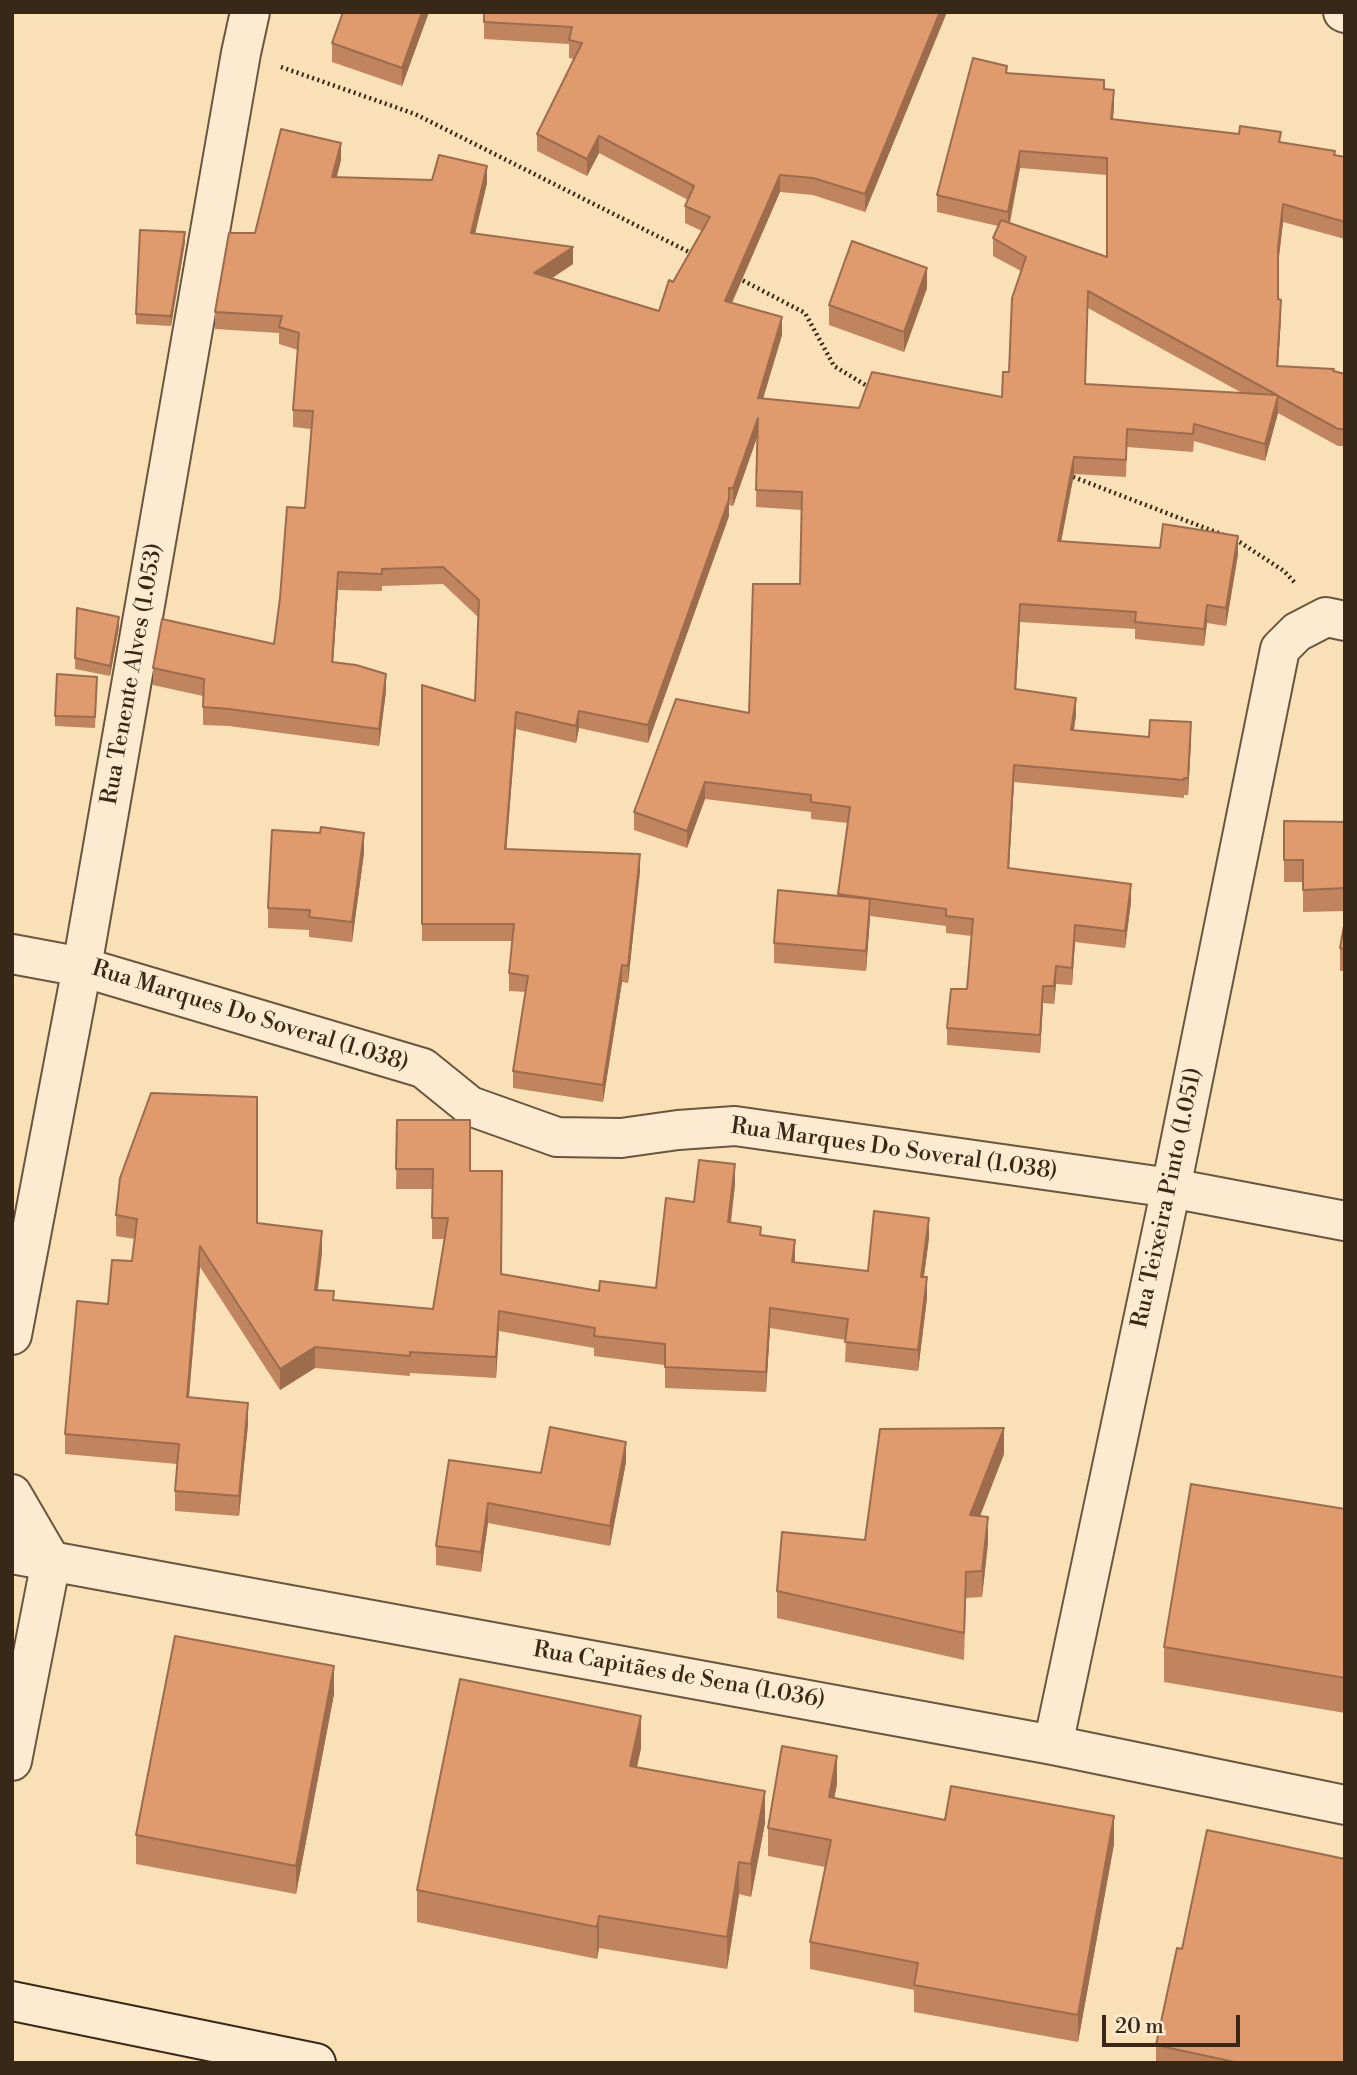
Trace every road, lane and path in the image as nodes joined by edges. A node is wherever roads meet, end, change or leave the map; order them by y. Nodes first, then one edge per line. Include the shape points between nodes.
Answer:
1 (250, 12) edge
2 (241, 53) junction
3 (695, 255) edge
4 (732, 274) edge
5 (878, 393) edge
6 (1067, 474) edge
7 (1336, 619) edge
8 (12, 954) edge
9 (82, 967) junction
10 (1171, 1188) junction
11 (1345, 1221) edge
12 (12, 1335) edge
13 (12, 1494) edge
14 (12, 1554) edge
15 (51, 1561) junction
16 (1053, 1745) junction
17 (12, 1761) edge
18 (1345, 1805) edge
19 (12, 2001) edge
20 (316, 2063) edge

1 - 2 street, Rua Tenente Alves (1.053)
2 - 3 path via 415,114
2 - 9 street, Rua Tenente Alves (1.053)
4 - 5 path via 805,313 834,366
6 - 7 path via 1235,539 1284,571
7 - 10 street, Rua Teixeira Pinto (1.051) via 1297,632 1280,649
8 - 9 street, Rua Marques Do Soveral (1.038)
9 - 10 street, Rua Marques Do Soveral (1.038) via 423,1068 470,1105 557,1137 621,1139 735,1126
9 - 12 street, Rua Tenente Alves (1.053)
10 - 11 street, Rua Marques Do Soveral (1.038)
10 - 16 street, Rua Teixeira Pinto (1.051)
13 - 15 street
14 - 15 street, Rua Capitães de Sena (1.036)
15 - 16 street, Rua Capitães de Sena (1.036)
15 - 17 street
16 - 18 street, Rua Capitães de Sena (1.036)
19 - 20 street

